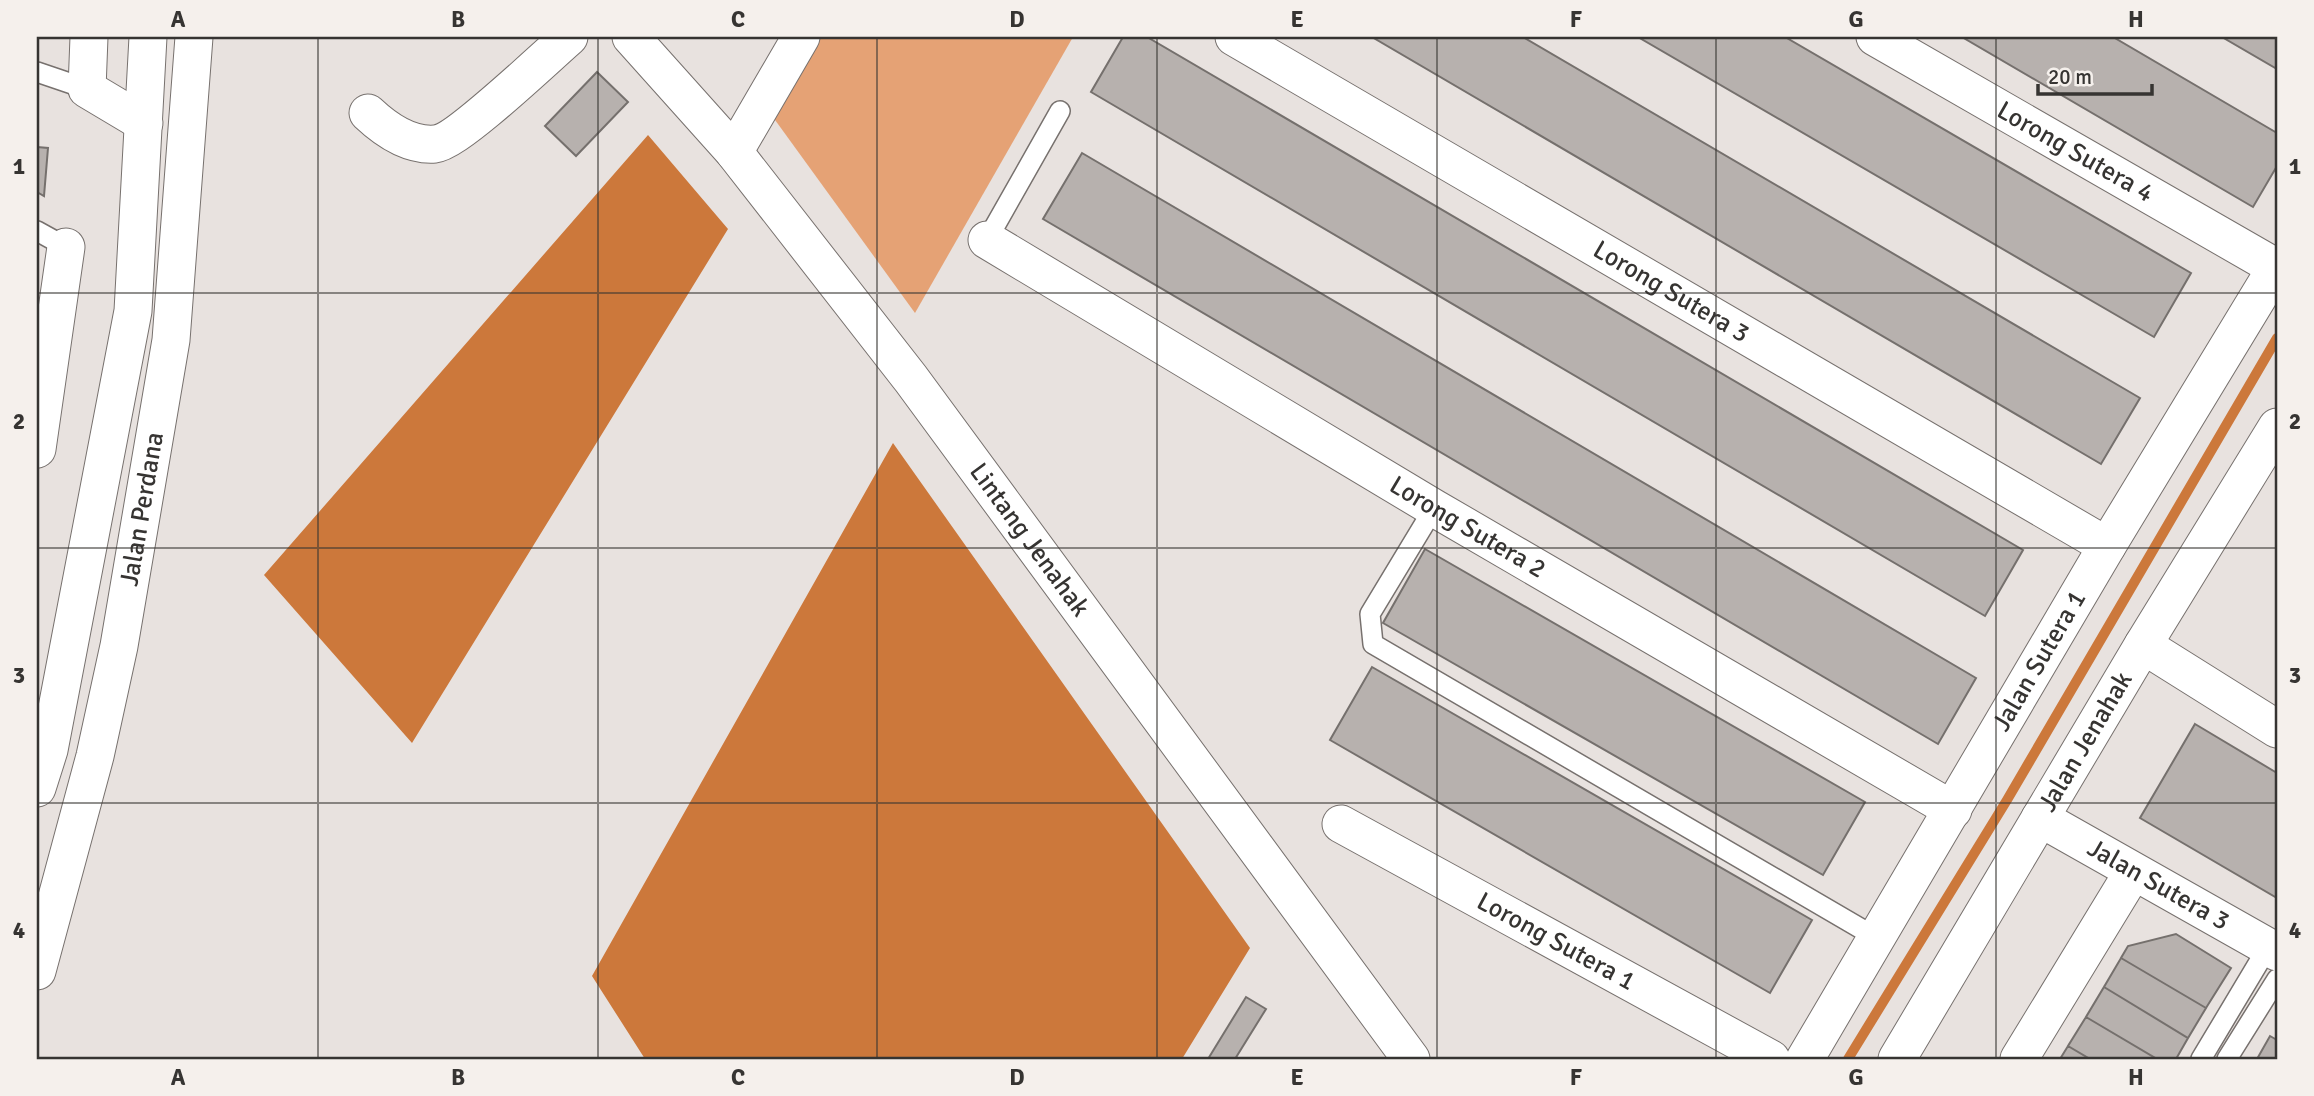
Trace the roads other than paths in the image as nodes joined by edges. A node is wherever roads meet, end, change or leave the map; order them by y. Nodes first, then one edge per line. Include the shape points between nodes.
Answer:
1 (89, 37) edge
2 (148, 37) edge
3 (194, 37) edge
4 (569, 37) edge
5 (631, 37) edge
6 (801, 37) edge
7 (1234, 37) edge
8 (1875, 37) edge
9 (37, 72) edge
10 (87, 89) junction
11 (1060, 111) dead end
12 (368, 113) dead end
13 (144, 123) junction
14 (734, 152) junction
15 (52, 239) edge
16 (987, 240) joint
17 (2277, 267) edge
18 (2277, 427) edge
19 (38, 429) edge
20 (1434, 508) junction
21 (2107, 546) junction
22 (2143, 645) junction
23 (2277, 729) edge
24 (43, 748) edge
25 (95, 756) junction
26 (37, 788) edge
27 (1953, 810) junction
28 (2040, 818) junction
29 (1341, 824) dead end
30 (2133, 872) junction
31 (1877, 938) junction
32 (2274, 959) edge
33 (37, 971) edge
34 (1411, 1059) edge
35 (1771, 1059) edge
36 (1805, 1059) edge
37 (1897, 1059) edge
38 (2019, 1059) edge
39 (2201, 1059) edge
40 (2227, 1059) edge

1 - 10 street
2 - 13 street, Jalan Perdana
3 - 25 street, Jalan Perdana via 171,340
4 - 12 street via 460,130 437,144 386,130
5 - 14 street, Lintang Jenahak
6 - 14 street
7 - 21 street, Lorong Sutera 3
8 - 17 street, Lorong Sutera 4
9 - 10 lane
10 - 13 street
11 - 16 lane
13 - 24 street, Jalan Perdana via 133,311
14 - 34 street, Lintang Jenahak via 911,379
15 - 19 street
16 - 20 street, Lorong Sutera 2
17 - 21 street, Jalan Sutera 1
18 - 22 street, Jalan Jenahak
20 - 27 street, Lorong Sutera 2
20 - 31 lane via 1370,614 1373,644
21 - 27 street, Jalan Sutera 1
22 - 23 street
22 - 28 street, Jalan Jenahak
24 - 25 street
24 - 26 street, Jalan Perdana
25 - 33 street, Jalan Perdana
27 - 31 street, Jalan Sutera 1
28 - 30 street, Jalan Sutera 3
28 - 37 street, Jalan Jenahak
29 - 35 street, Lorong Sutera 1
30 - 32 street, Jalan Sutera 3
30 - 38 street
31 - 36 street, Jalan Sutera 1
32 - 39 lane
32 - 40 lane

